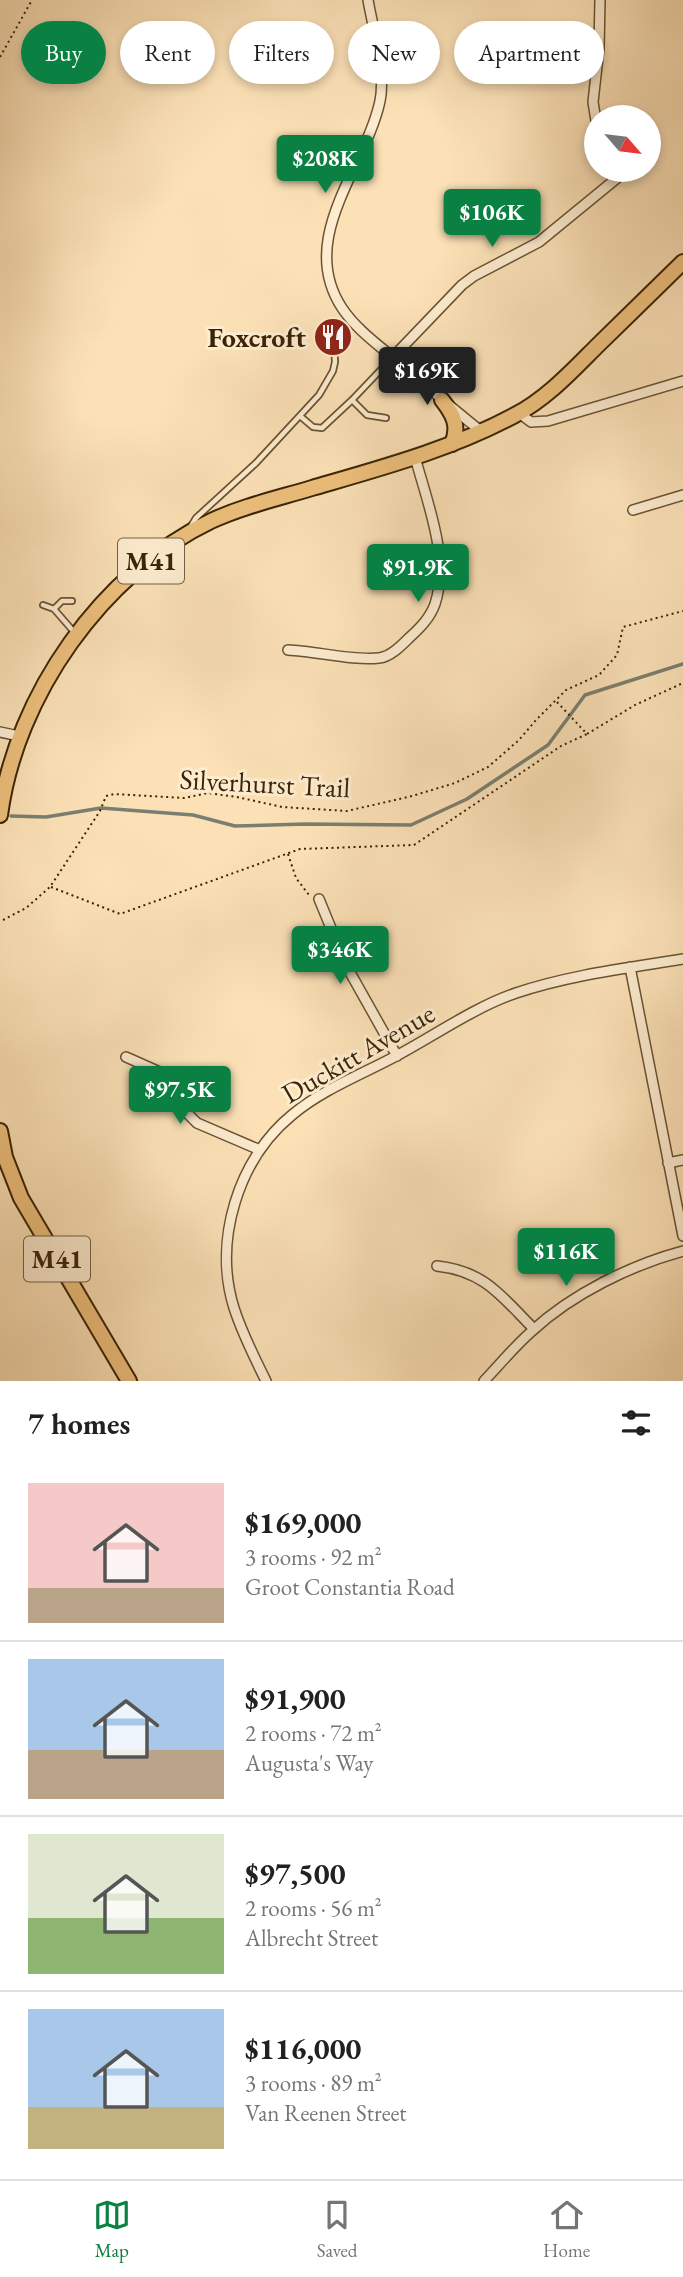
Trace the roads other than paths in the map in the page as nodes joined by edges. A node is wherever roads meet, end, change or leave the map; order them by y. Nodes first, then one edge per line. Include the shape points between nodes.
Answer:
1 (368, 0) edge
2 (600, 0) edge
3 (593, 105) edge
4 (611, 182) edge
5 (683, 262) edge
6 (334, 344) dead end
7 (393, 357) junction
8 (683, 381) edge
9 (442, 400) junction
10 (352, 401) junction
11 (519, 413) junction
12 (300, 416) junction
13 (386, 418) dead end
14 (482, 432) junction
15 (452, 444) junction
16 (415, 457) junction
17 (683, 495) edge
18 (633, 510) dead end
19 (190, 534) junction
20 (72, 601) dead end
21 (43, 605) dead end
22 (54, 609) junction
23 (77, 635) junction
24 (288, 650) dead end
25 (0, 732) edge
26 (19, 736) junction
27 (0, 814) edge
28 (319, 899) road end
29 (683, 959) edge
30 (630, 967) junction
31 (397, 1056) junction
32 (126, 1057) dead end
33 (0, 1130) edge
34 (260, 1150) junction
35 (683, 1160) edge
36 (668, 1163) junction
37 (683, 1236) edge
38 (683, 1251) edge
39 (437, 1266) dead end
40 (534, 1329) junction
41 (130, 1381) edge
42 (266, 1381) edge
43 (484, 1381) edge

1 - 7 street via 381,74 380,102 338,203 327,255 334,293 343,309
2 - 3 street
4 - 7 street via 539,242 462,285
5 - 11 main road, M41 via 568,375
6 - 12 lane via 333,371
7 - 9 street
7 - 10 lane
8 - 11 street via 548,421 531,422
9 - 14 street
9 - 15 main road via 455,423
10 - 12 lane via 322,428
10 - 13 lane via 367,415
11 - 14 main road, M41
12 - 19 lane via 196,518
14 - 15 main road, M41
15 - 16 main road, M41
16 - 19 main road, M41 via 261,503
16 - 24 street via 439,563 430,615 386,657
17 - 18 street
19 - 23 main road, M41 via 132,576
20 - 22 lane via 62,601
21 - 22 lane
22 - 23 lane
23 - 26 main road, M41 via 34,701
25 - 26 street
26 - 27 main road, M41
28 - 31 street via 347,967
29 - 30 street, Duckitt Avenue
30 - 31 street, Duckitt Avenue via 514,993
30 - 36 street
31 - 34 street, Duckitt Avenue via 310,1102 274,1131
32 - 34 street via 162,1073 197,1123
33 - 41 main road, M41 via 21,1198
34 - 42 street, Duckitt Avenue via 235,1200 226,1262 234,1307
35 - 36 street
36 - 37 street
38 - 40 street via 634,1266
39 - 40 street via 478,1276
40 - 43 street

